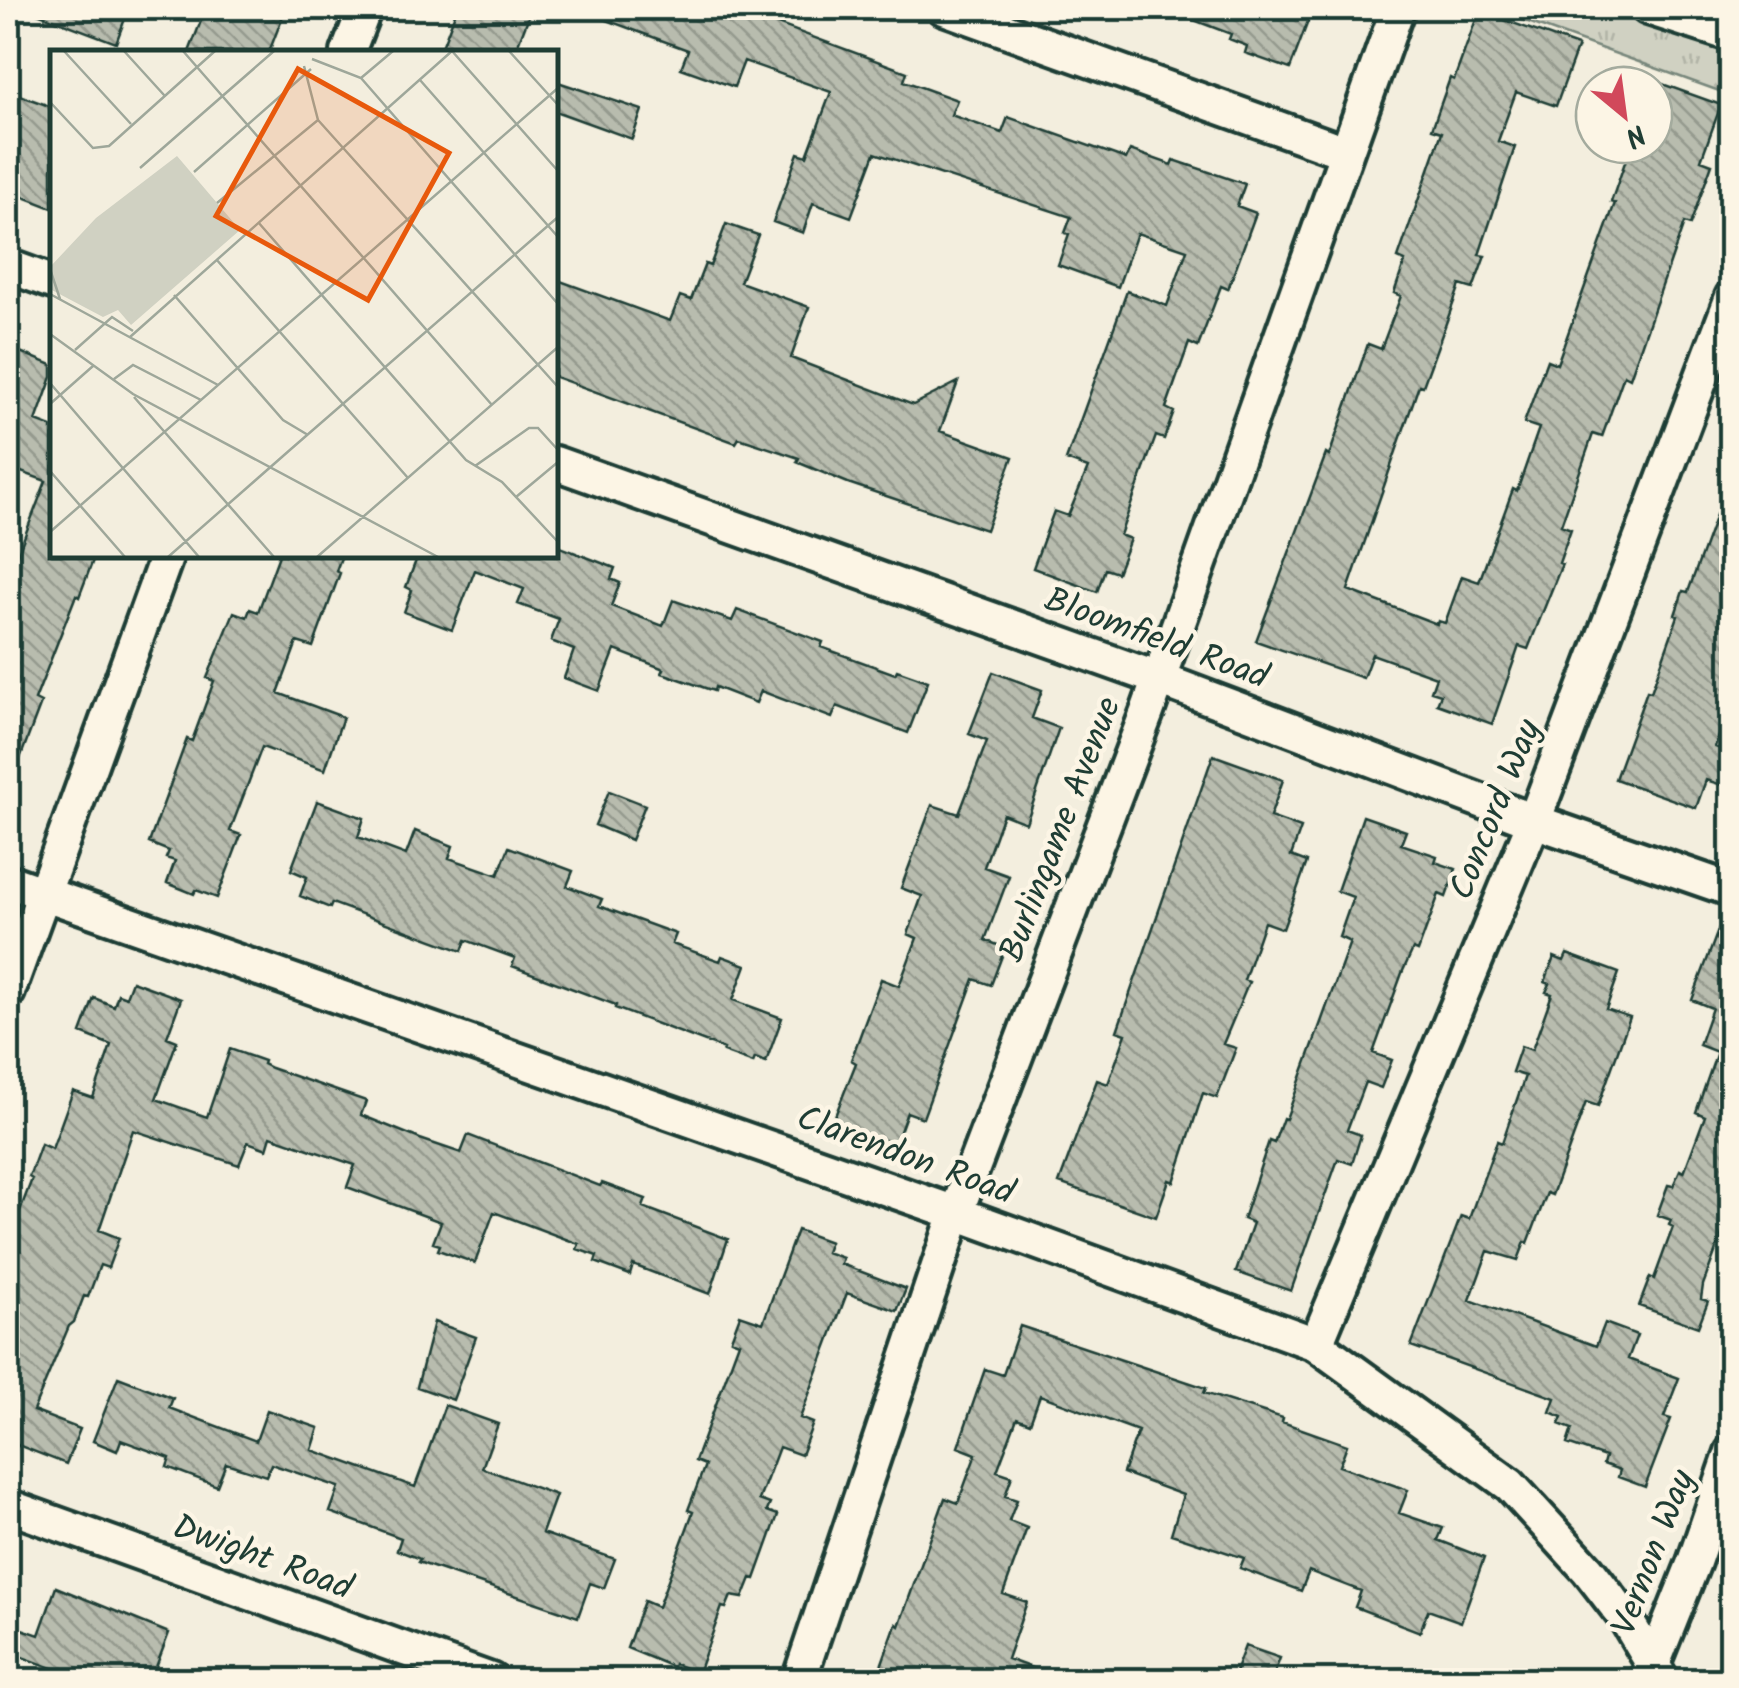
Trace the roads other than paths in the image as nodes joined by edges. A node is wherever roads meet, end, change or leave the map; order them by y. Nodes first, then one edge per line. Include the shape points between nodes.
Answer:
1 (364, 8) edge
2 (944, 8) edge
3 (1398, 8) edge
4 (1648, 8) edge
5 (1732, 35) edge
6 (349, 50) edge
7 (1346, 152) junction
8 (8, 266) edge
9 (50, 281) edge
10 (1732, 297) edge
11 (558, 464) edge
12 (166, 558) edge
13 (1158, 679) junction
14 (1534, 820) junction
15 (8, 880) edge
16 (1732, 890) edge
17 (42, 893) junction
18 (8, 992) edge
19 (956, 1213) junction
20 (1316, 1344) junction
21 (1732, 1452) edge
22 (8, 1506) edge
23 (1654, 1675) edge
24 (490, 1680) edge
25 (799, 1680) edge

1 - 6 street
2 - 7 street
3 - 7 street, Burlingame Avenue
4 - 5 street
7 - 13 street, Burlingame Avenue
8 - 9 street
10 - 14 street, Concord Way
11 - 13 street, Bloomfield Road
12 - 17 street
13 - 14 street, Bloomfield Road
13 - 19 street, Burlingame Avenue
14 - 16 street, Bloomfield Road
14 - 20 street, Concord Way
15 - 17 street, Clarendon Road
17 - 18 street
17 - 19 street, Clarendon Road
19 - 20 street, Clarendon Road
19 - 25 street, Burlingame Avenue
20 - 23 street, Clarendon Road via 1510,1485 1626,1619
21 - 23 street, Vernon Way
22 - 24 street, Dwight Road

